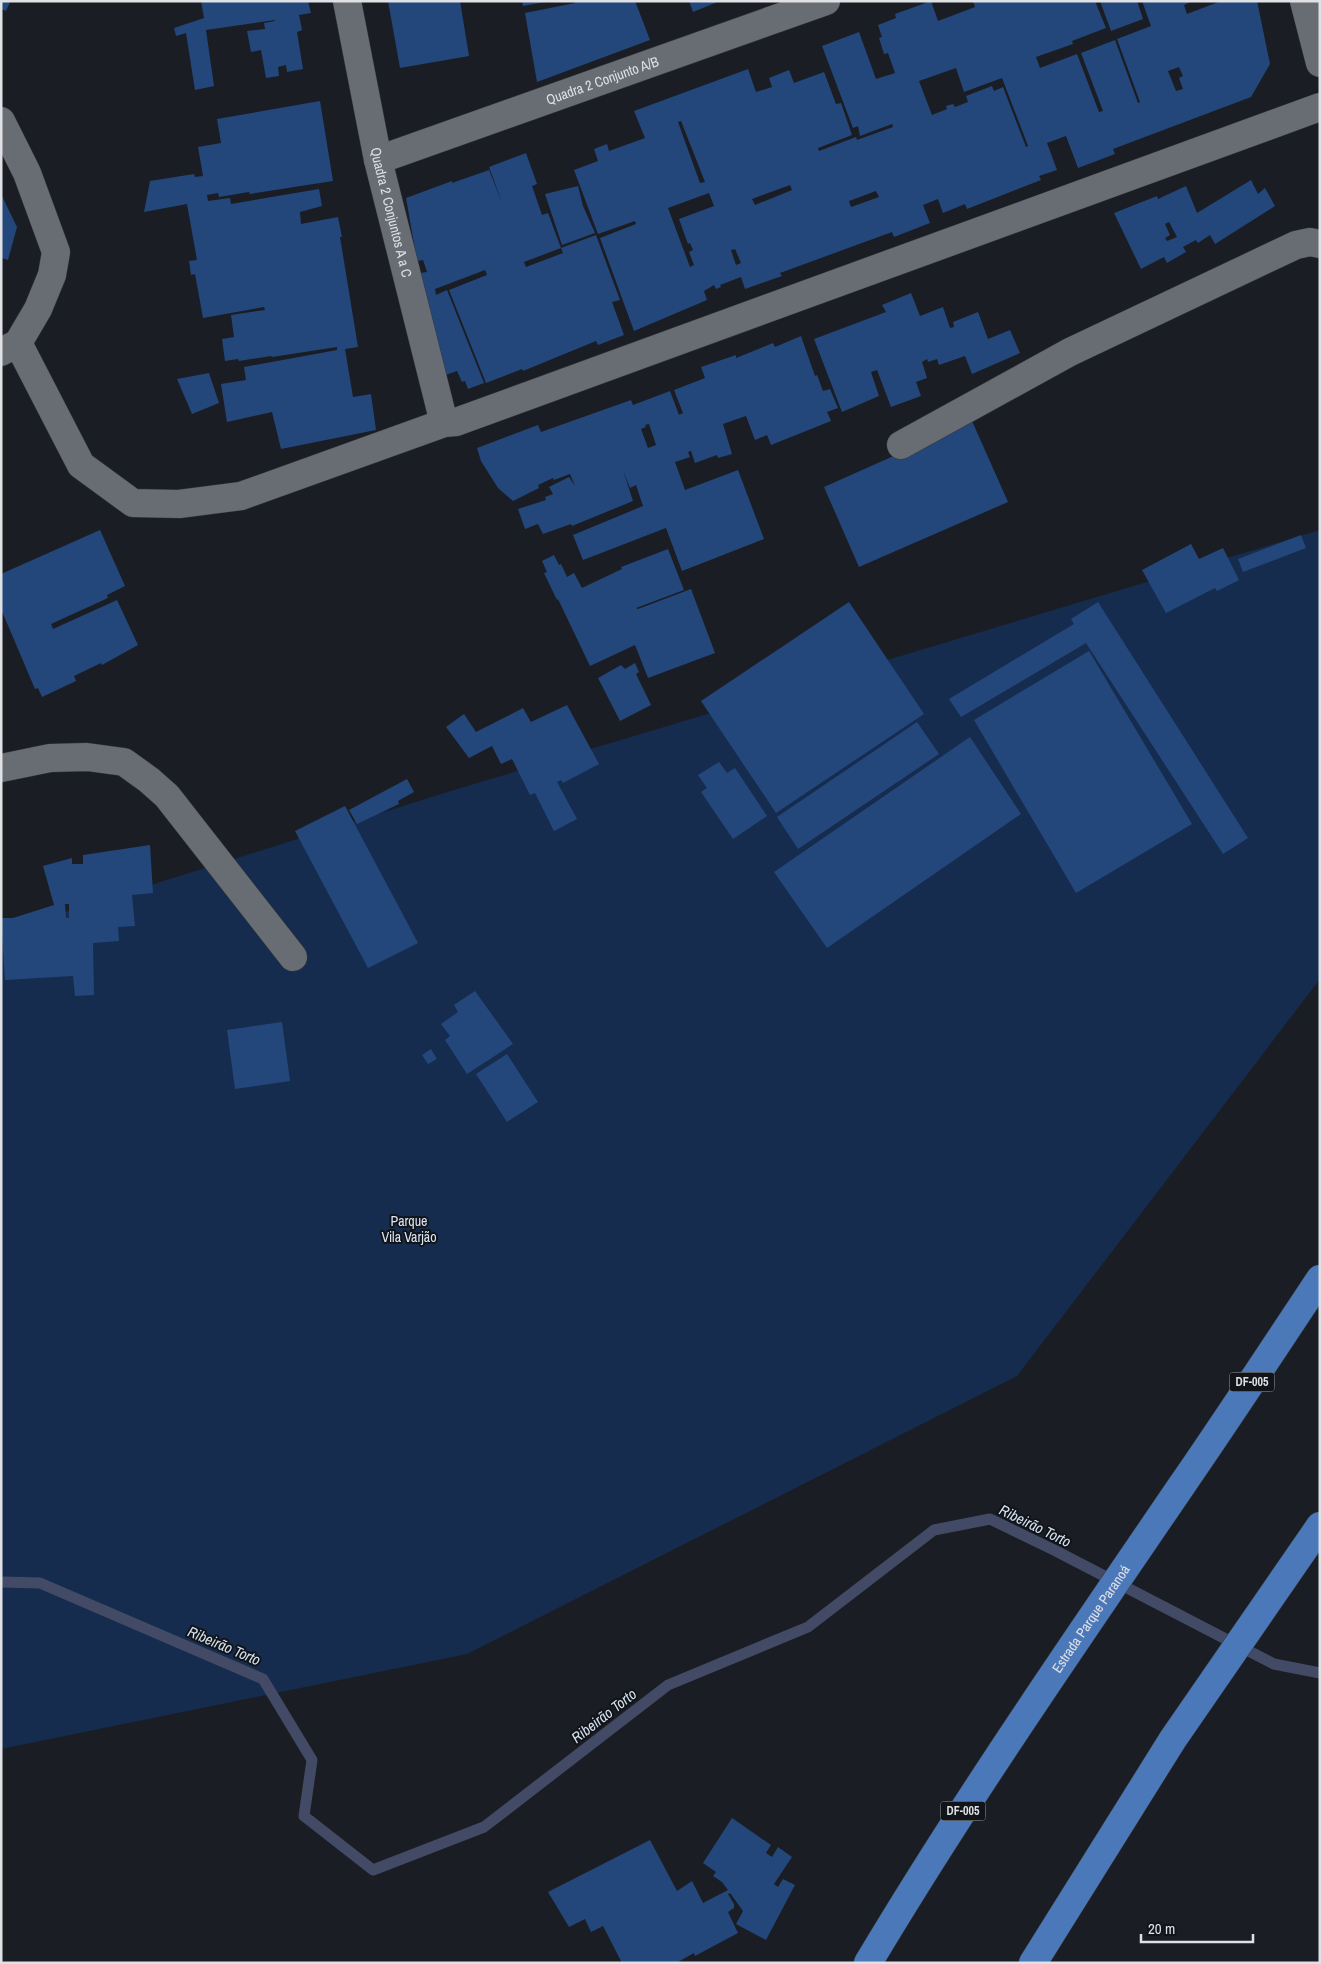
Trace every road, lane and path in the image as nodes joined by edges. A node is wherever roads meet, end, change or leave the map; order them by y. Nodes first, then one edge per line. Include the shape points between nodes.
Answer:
1 (347, 1) edge
2 (826, 1) edge
3 (1304, 1) edge
4 (1320, 63) edge
5 (1320, 107) edge
6 (1, 121) edge
7 (378, 160) junction
8 (1320, 244) edge
9 (10, 348) edge
10 (444, 423) junction
11 (901, 444) dead end
12 (1, 768) edge
13 (293, 957) dead end
14 (1320, 1280) edge
15 (1320, 1526) edge
16 (868, 1963) edge
17 (1033, 1963) edge

1 - 7 street, Quadra 2 Conjuntos A a C
2 - 7 street, Quadra 2 Conjunto A/B
3 - 4 street
5 - 10 street via 456,422
6 - 9 street via 27,173 56,252 52,275 38,309
7 - 10 street, Quadra 2 Conjuntos A a C
8 - 11 street via 1296,245 1070,352
9 - 10 street via 81,465 133,503 179,504 241,496
12 - 13 street via 50,758 87,757 124,762 167,796
14 - 16 main road, Estrada Parque Paranoá / DF-005 via 1061,1661
15 - 17 main road via 1173,1739

